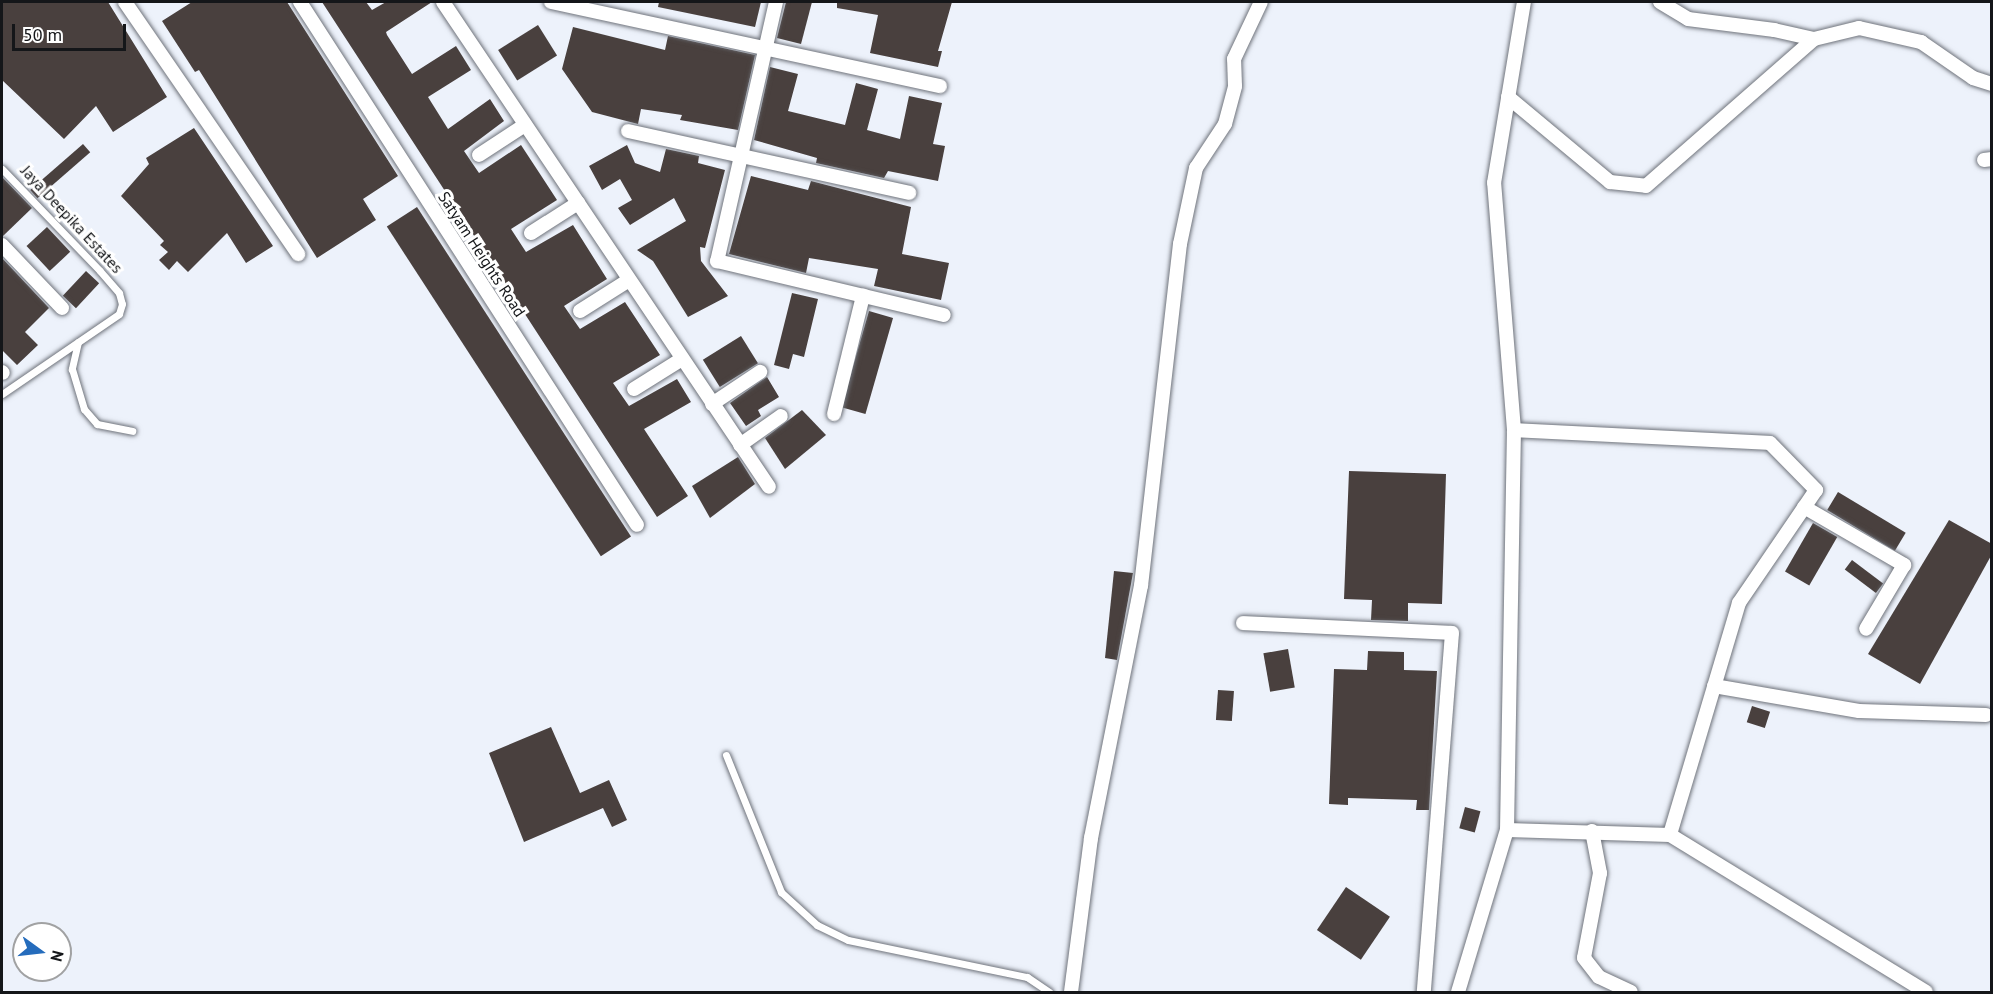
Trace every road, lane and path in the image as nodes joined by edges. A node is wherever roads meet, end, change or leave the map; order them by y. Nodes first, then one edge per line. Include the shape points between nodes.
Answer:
1 (125, 2) edge
2 (300, 2) edge
3 (443, 2) edge
4 (551, 2) edge
5 (776, 2) edge
6 (1261, 2) edge
7 (1524, 2) edge
8 (1660, 2) edge
9 (1814, 39) junction
10 (765, 48) junction
11 (1992, 84) edge
12 (940, 86) dead end
13 (1508, 98) junction
14 (525, 125) junction
15 (628, 131) dead end
16 (478, 155) dead end
17 (741, 155) junction
18 (2, 169) edge
19 (909, 193) dead end
20 (578, 203) junction
21 (531, 233) dead end
22 (2, 245) edge
23 (298, 254) dead end
24 (629, 280) junction
25 (863, 296) junction
26 (62, 308) dead end
27 (580, 311) dead end
28 (944, 315) dead end
29 (78, 342) junction
30 (682, 359) junction
31 (760, 372) dead end
32 (634, 389) dead end
33 (2, 394) edge
34 (712, 404) junction
35 (834, 414) dead end
36 (781, 416) dead end
37 (1514, 430) junction
38 (132, 431) dead end
39 (741, 445) junction
40 (769, 486) dead end
41 (1804, 507) junction
42 (637, 525) dead end
43 (1244, 623) dead end
44 (1866, 629) dead end
45 (1714, 686) junction
46 (1986, 715) dead end
47 (726, 755) dead end
48 (1507, 830) junction
49 (1592, 831) junction
50 (1670, 835) junction
51 (1049, 993) edge
52 (1071, 993) edge
53 (1424, 993) edge
54 (1458, 993) edge
55 (1630, 993) edge
56 (1926, 993) edge

1 - 23 street
2 - 42 street, Satyam Heights Road
3 - 14 street
4 - 10 street
5 - 10 street
6 - 52 street via 1234,59 1235,86 1225,124 1196,168 1180,244 1141,586 1092,838
7 - 13 street
8 - 9 street via 1688,19
9 - 11 street via 1859,28 1921,42 1973,78
9 - 13 street via 1646,186 1610,182
10 - 12 street
10 - 17 street
13 - 37 street via 1494,183
14 - 16 street
14 - 20 street
15 - 17 street
17 - 19 street
17 - 25 street via 717,261
18 - 29 lane, Jaya Deepika Estates via 119,293 119,314
20 - 21 street
20 - 24 street
22 - 26 street
24 - 27 street
24 - 30 street
25 - 28 street
25 - 35 street
29 - 33 lane
29 - 38 lane via 72,369 84,409 97,424
30 - 32 street
30 - 34 street
31 - 34 street
34 - 39 street
36 - 39 street
37 - 41 street via 1770,443 1816,490
37 - 48 street
39 - 40 street
41 - 44 street via 1904,565
41 - 45 street via 1739,603
43 - 53 street via 1452,633
45 - 46 street via 1859,711
45 - 50 street
47 - 51 lane via 781,892 818,926 848,940 1027,977
48 - 49 street
48 - 54 street
49 - 50 street
49 - 55 street via 1600,873 1584,958 1599,977
50 - 56 street

